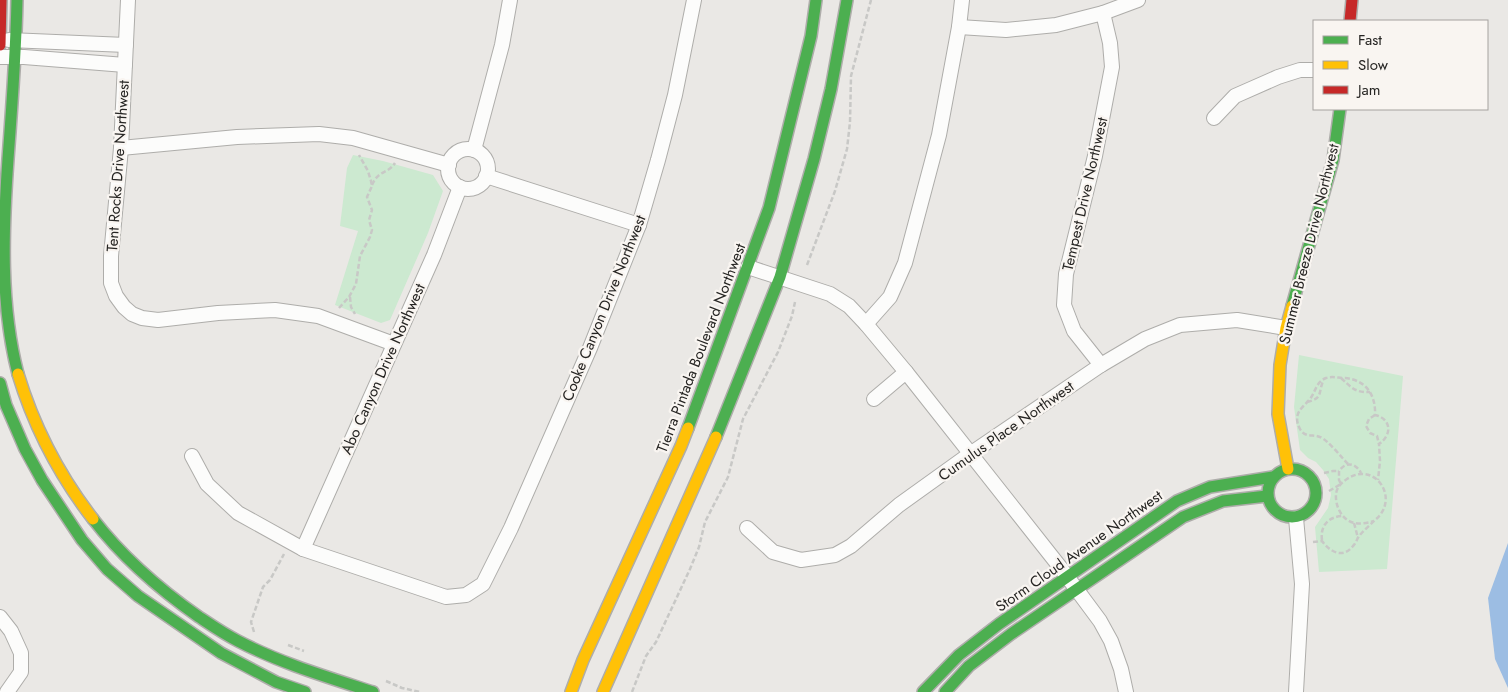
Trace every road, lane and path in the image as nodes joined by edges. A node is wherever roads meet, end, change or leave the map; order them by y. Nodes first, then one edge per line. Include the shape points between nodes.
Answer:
1 (1, 0) edge
2 (17, 0) edge
3 (128, 0) edge
4 (510, 0) edge
5 (694, 0) edge
6 (816, 0) edge
7 (847, 0) edge
8 (871, 0) edge
9 (962, 0) edge
10 (1138, 0) edge
11 (1352, 0) edge
12 (1103, 13) junction
13 (1350, 20) edge
14 (959, 27) junction
15 (0, 40) edge
16 (16, 40) junction
17 (0, 45) edge
18 (126, 45) junction
19 (0, 56) edge
20 (15, 57) junction
21 (125, 64) junction
22 (1313, 70) edge
23 (1340, 110) edge
24 (1214, 118) dead end
25 (121, 148) junction
26 (474, 150) junction
27 (359, 155) dead end
28 (395, 163) dead end
29 (448, 165) junction
30 (486, 176) junction
31 (372, 186) junction
32 (460, 187) junction
33 (638, 225) junction
34 (807, 265) dead end
35 (748, 267) junction
36 (780, 277) junction
37 (350, 296) junction
38 (795, 302) dead end
39 (339, 308) dead end
40 (354, 314) dead end
41 (866, 324) junction
42 (1286, 328) junction
43 (394, 344) junction
44 (1101, 366) junction
45 (906, 372) junction
46 (1341, 378) junction
47 (1323, 380) junction
48 (0, 383) edge
49 (1370, 392) junction
50 (874, 399) dead end
51 (1306, 402) junction
52 (1375, 415) junction
53 (1378, 444) junction
54 (970, 454) junction
55 (192, 456) dead end
56 (1348, 464) junction
57 (1288, 469) junction
58 (1339, 472) junction
59 (1324, 473) dead end
60 (1361, 474) junction
61 (1273, 477) junction
62 (1378, 480) junction
63 (1341, 484) junction
64 (1329, 491) dead end
65 (1267, 496) junction
66 (1344, 516) junction
67 (1296, 518) junction
68 (1374, 521) junction
69 (1354, 523) junction
70 (747, 528) dead end
71 (1358, 539) junction
72 (1322, 541) junction
73 (1313, 542) dead end
74 (302, 549) junction
75 (284, 554) dead end
76 (1067, 576) junction
77 (1076, 589) junction
78 (0, 617) edge
79 (257, 636) dead end
80 (283, 643) dead end
81 (306, 652) dead end
82 (383, 680) dead end
83 (7, 692) edge
84 (306, 692) edge
85 (373, 692) edge
86 (420, 692) edge
87 (571, 692) edge
88 (603, 692) edge
89 (632, 692) edge
90 (923, 692) edge
91 (945, 692) edge
92 (1126, 692) edge
93 (1296, 692) edge

1 - 15 street
2 - 16 street
3 - 18 street, Tent Rocks Drive Northwest
4 - 26 street via 502,45
5 - 33 street, Cooke Canyon Drive Northwest via 675,95
6 - 35 street, Tierra Pintada Boulevard Northwest via 811,36 769,208
7 - 36 street via 831,89
8 - 34 path via 851,76 847,149
9 - 14 street
10 - 12 street
11 - 13 street
12 - 14 street via 1056,26 1006,30
12 - 44 street, Tempest Drive Northwest via 1112,67 1095,156 1066,274 1064,305 1074,331
14 - 41 street via 939,135 905,264 890,297
15 - 16 street
15 - 17 street
16 - 18 street
16 - 20 street
18 - 21 street, Tent Rocks Drive Northwest
19 - 20 street
20 - 21 street
20 - 85 street via 4,210 3,288 14,366 26,404 53,460 91,519 129,562 161,589 236,640 271,657
21 - 25 street, Tent Rocks Drive Northwest
22 - 24 street via 1300,70 1278,77 1236,96
23 - 42 street, Summer Breeze Drive Northwest via 1333,160
25 - 29 street via 236,137 319,134 353,138
25 - 43 street, Tent Rocks Drive Northwest via 111,283 116,296 132,314 158,320 275,310 318,316
26 - 29 street via 461,150
26 - 30 street via 484,158
27 - 31 path
28 - 31 path via 377,176
29 - 32 street via 450,178
30 - 32 street via 483,182 472,188
30 - 33 street
31 - 37 path via 367,197 372,207 368,220 372,230 360,256 358,280
32 - 43 street, Abo Canyon Drive Northwest
33 - 74 street, Cooke Canyon Drive Northwest via 590,348 483,584 466,595 446,598
35 - 36 street
35 - 87 street, Tierra Pintada Boulevard Northwest via 681,446
36 - 41 street via 830,294 849,306
36 - 88 street via 727,412
37 - 39 path
37 - 40 path
38 - 89 path via 778,352 743,419 728,477 705,522 696,554
41 - 45 street
42 - 44 street, Cumulus Place Northwest via 1237,320 1180,325 1145,339
42 - 57 street, Summer Breeze Drive Northwest via 1280,365 1278,414
43 - 74 street, Abo Canyon Drive Northwest
44 - 54 street, Cumulus Place Northwest
45 - 50 street
45 - 54 street
46 - 47 path via 1333,376
46 - 49 path via 1350,378
46 - 49 path via 1354,390
47 - 51 path
47 - 51 path via 1317,398
48 - 84 street via 6,405 42,480 82,540 107,569 138,596 220,653 276,682
49 - 52 path
51 - 56 path via 1298,414 1300,429 1310,437 1325,440
52 - 53 path via 1366,426 1377,436
52 - 53 path via 1385,420 1388,430 1384,441
53 - 62 path
54 - 70 street, Cumulus Place Northwest via 899,505 852,546 835,555 801,560 774,552
54 - 76 street
55 - 74 street via 206,484 238,513
56 - 58 path
56 - 60 path via 1358,468
57 - 61 street
57 - 67 street via 1308,474 1316,490 1312,507
58 - 59 path
58 - 63 path
60 - 62 path
60 - 63 path
61 - 65 street
61 - 76 street, Storm Cloud Avenue Northwest via 1210,487 1177,501
62 - 68 path via 1385,491 1386,505
63 - 64 path
63 - 66 path via 1337,489 1336,504
65 - 67 street via 1280,515
65 - 77 street, Storm Cloud Avenue Northwest via 1223,501 1183,518
66 - 69 path
66 - 72 path via 1325,524
67 - 93 street via 1302,584
68 - 69 path
68 - 71 path
69 - 71 path
71 - 72 path via 1352,548 1337,553
72 - 73 path
75 - 79 path via 263,587 251,622
76 - 77 street
76 - 90 street, Storm Cloud Avenue Northwest via 959,655
77 - 91 street, Storm Cloud Avenue Northwest via 969,666
77 - 92 street via 1111,641 1122,669
78 - 83 street via 21,653 21,672
80 - 81 path
82 - 86 path

